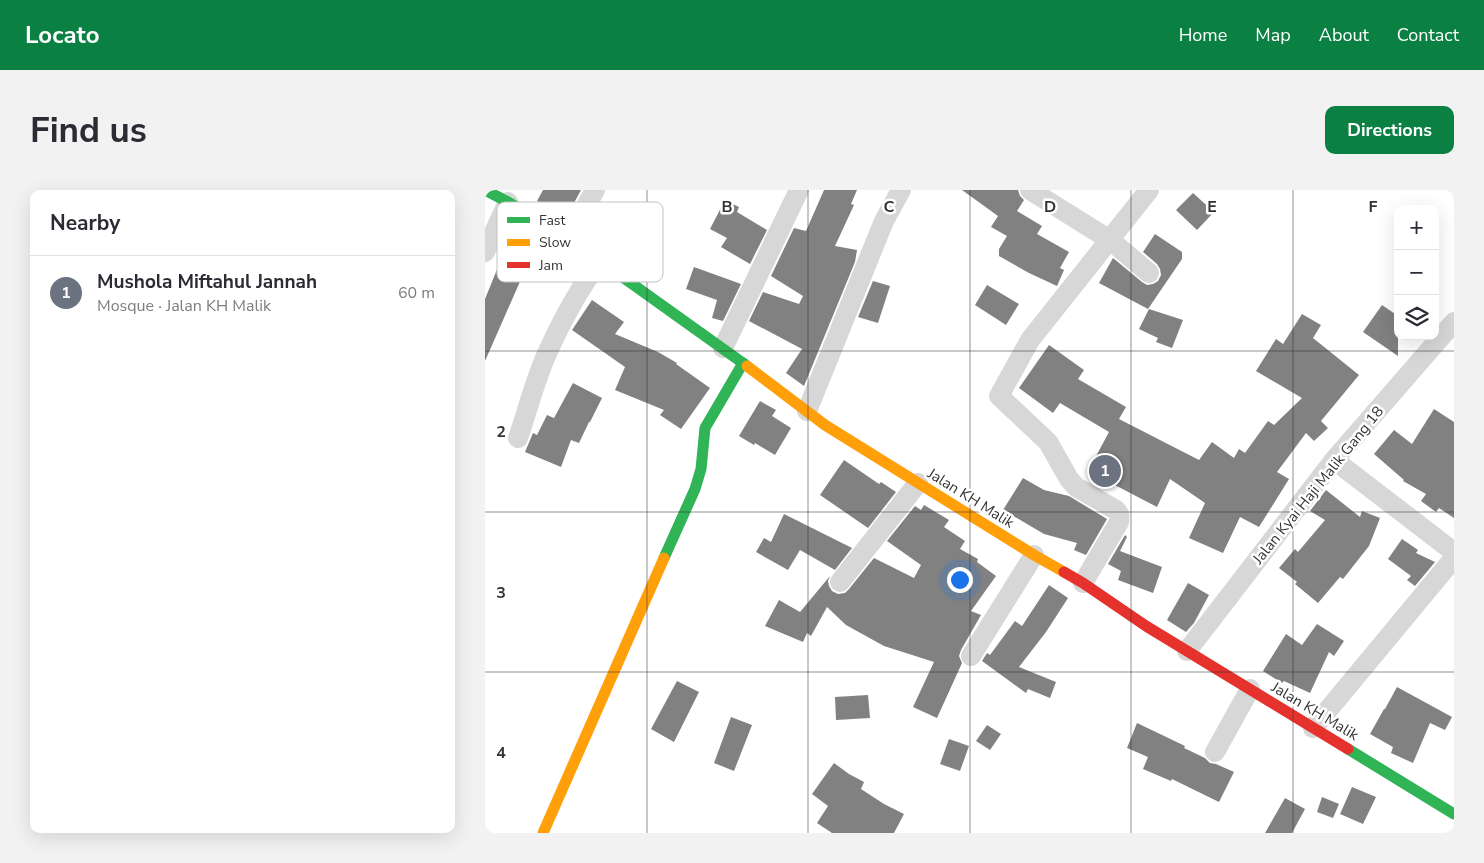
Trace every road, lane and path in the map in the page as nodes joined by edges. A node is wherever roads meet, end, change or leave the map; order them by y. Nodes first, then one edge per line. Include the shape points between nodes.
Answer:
1 (485, 190) edge
2 (595, 190) edge
3 (799, 190) edge
4 (901, 190) edge
5 (1031, 190) edge
6 (1149, 190) edge
7 (508, 202) edge
8 (588, 202) edge
9 (497, 226) edge
10 (1110, 240) junction
11 (485, 252) edge
12 (1149, 273) dead end
13 (584, 282) edge
14 (630, 282) edge
15 (1454, 322) edge
16 (723, 348) junction
17 (743, 363) junction
18 (807, 411) junction
19 (518, 438) dead end
20 (1335, 460) junction
21 (918, 483) junction
22 (1454, 552) edge
23 (1034, 555) junction
24 (1454, 558) edge
25 (840, 582) dead end
26 (1083, 583) junction
27 (1187, 651) junction
28 (971, 656) dead end
29 (1250, 689) junction
30 (1313, 728) junction
31 (1215, 752) dead end
32 (1454, 814) edge
33 (543, 833) edge

1 - 7 street, Jalan KH Malik
2 - 8 street
3 - 16 street
4 - 18 street via 884,221
5 - 10 street
6 - 10 street
9 - 11 street
10 - 12 street
10 - 26 street via 1030,340 999,396 1048,442 1076,487 1119,513 1119,522
13 - 19 street via 545,359
14 - 16 street, Jalan KH Malik
15 - 20 street, Jalan Kyai Haji Malik Gang 18
16 - 17 street, Jalan KH Malik
17 - 18 street, Jalan KH Malik
17 - 33 street via 705,428 701,469 695,489
18 - 21 street, Jalan KH Malik
20 - 22 street
20 - 27 street, Jalan Kyai Haji Malik Gang 18
21 - 23 street, Jalan KH Malik
21 - 25 street
23 - 26 street, Jalan KH Malik
23 - 28 street
24 - 30 street
26 - 27 street, Jalan KH Malik
27 - 29 street, Jalan KH Malik
29 - 30 street, Jalan KH Malik
29 - 31 street
30 - 32 street, Jalan KH Malik

